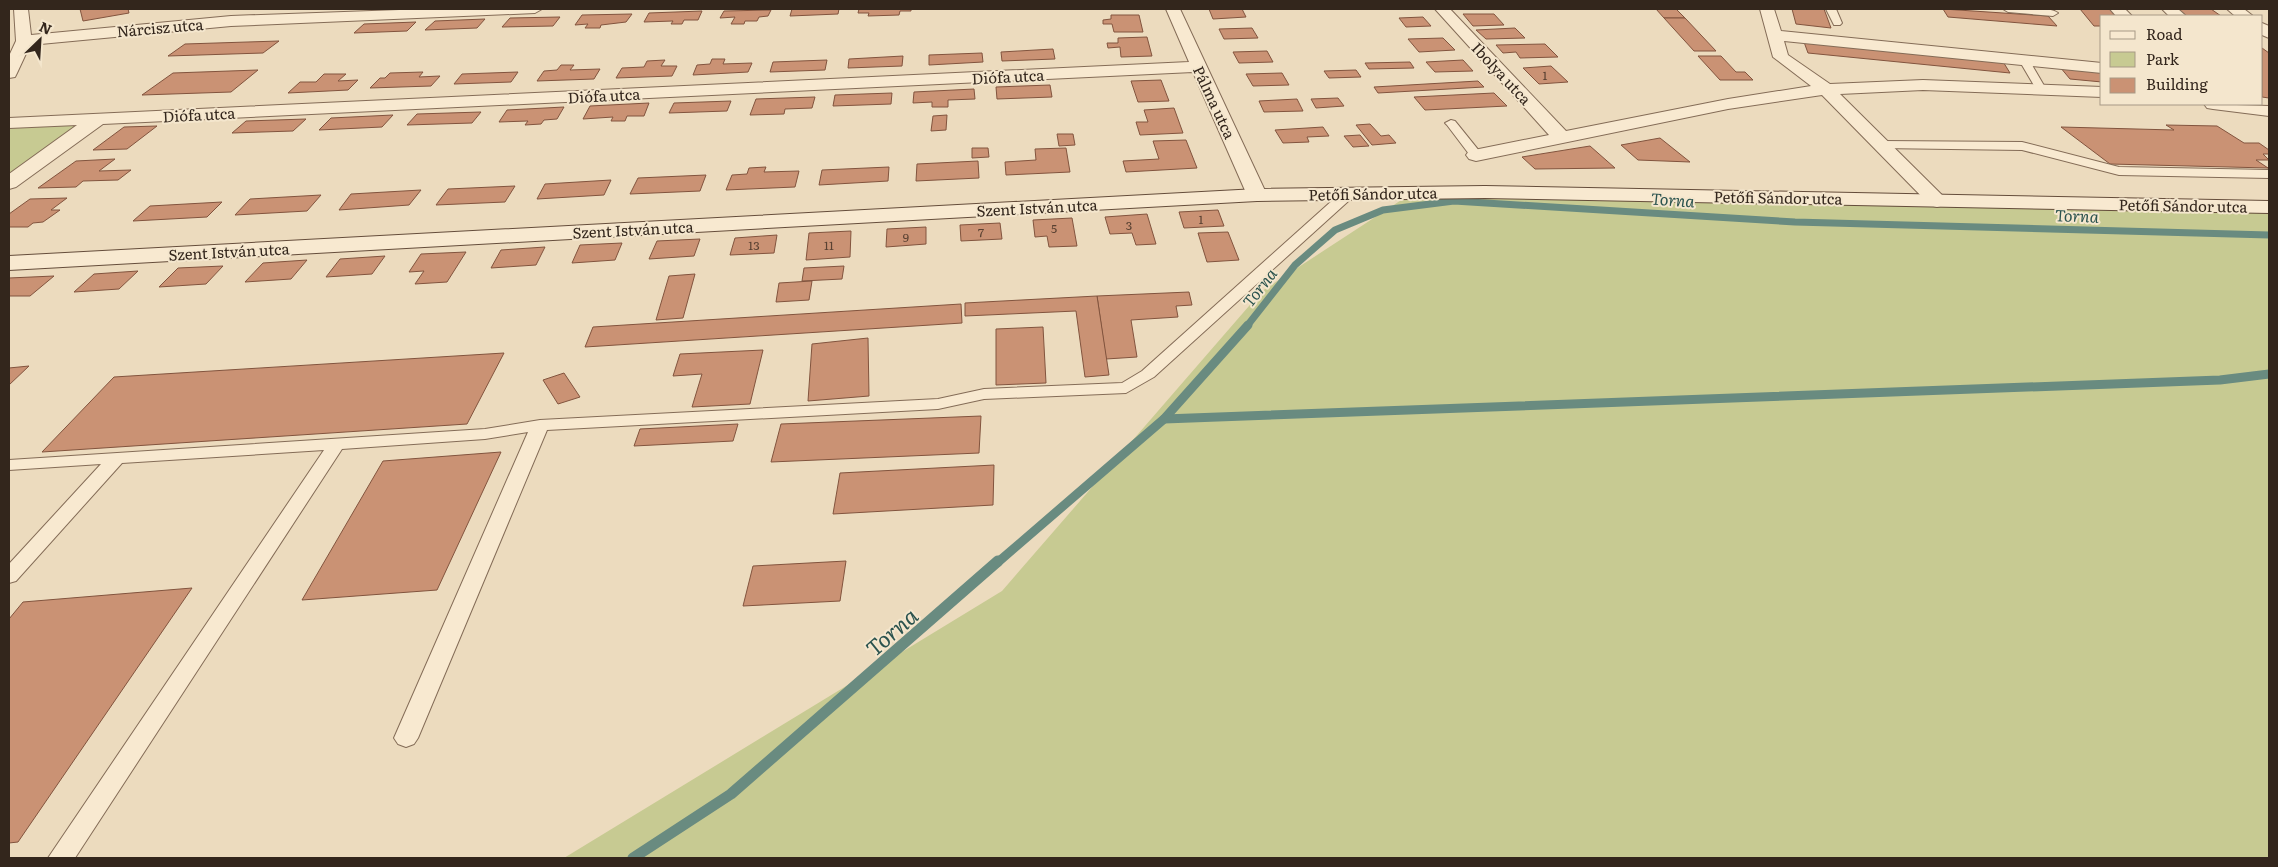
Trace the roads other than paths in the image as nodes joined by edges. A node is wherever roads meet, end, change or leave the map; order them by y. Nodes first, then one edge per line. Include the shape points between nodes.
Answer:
1 (21, 9) edge
2 (535, 9) edge
3 (1173, 9) edge
4 (1442, 9) edge
5 (1767, 9) edge
6 (1831, 9) edge
7 (2008, 9) edge
8 (298, 13) edge
9 (2053, 13) dead end
10 (1837, 23) dead end
11 (1774, 35) junction
12 (24, 41) junction
13 (2024, 60) junction
14 (1199, 68) junction
15 (2100, 68) edge
16 (9, 73) edge
17 (1826, 88) junction
18 (2041, 89) junction
19 (2100, 92) edge
20 (2221, 105) edge
21 (2269, 111) edge
22 (98, 119) junction
23 (9, 122) edge
24 (1451, 123) dead end
25 (1562, 138) junction
26 (1882, 145) junction
27 (1476, 155) joint
28 (2269, 174) edge
29 (9, 183) edge
30 (1349, 193) junction
31 (1257, 195) junction
32 (1937, 201) junction
33 (2269, 207) edge
34 (9, 263) edge
35 (540, 425) junction
36 (337, 443) junction
37 (118, 457) junction
38 (9, 465) edge
39 (9, 576) edge
40 (406, 738) dead end
41 (61, 858) edge

1 - 12 street
2 - 8 street, Nárcisz utca
3 - 14 street, Pálma utca
4 - 25 street, Ibolya utca
5 - 11 street
6 - 10 lane
7 - 9 lane
8 - 12 street, Nárcisz utca
11 - 13 street
11 - 17 street via 1781,57
12 - 16 street
13 - 15 street
13 - 18 lane
14 - 22 street, Diófa utca
14 - 31 street, Pálma utca
17 - 18 street via 1923,85
17 - 25 street via 1728,104
17 - 26 street
18 - 19 street
20 - 21 street
22 - 23 street, Diófa utca
22 - 29 street
24 - 27 lane
25 - 27 street
26 - 28 lane via 2022,146 2119,171
26 - 32 street
30 - 31 street, Petőfi Sándor utca
30 - 32 street, Petőfi Sándor utca via 1504,192
30 - 35 lane via 1148,374 1126,388 984,394 938,404
31 - 34 street, Szent István utca
32 - 33 street, Petőfi Sándor utca
35 - 36 lane via 485,434
35 - 40 lane
36 - 37 lane
36 - 41 lane
37 - 38 lane
37 - 39 lane

